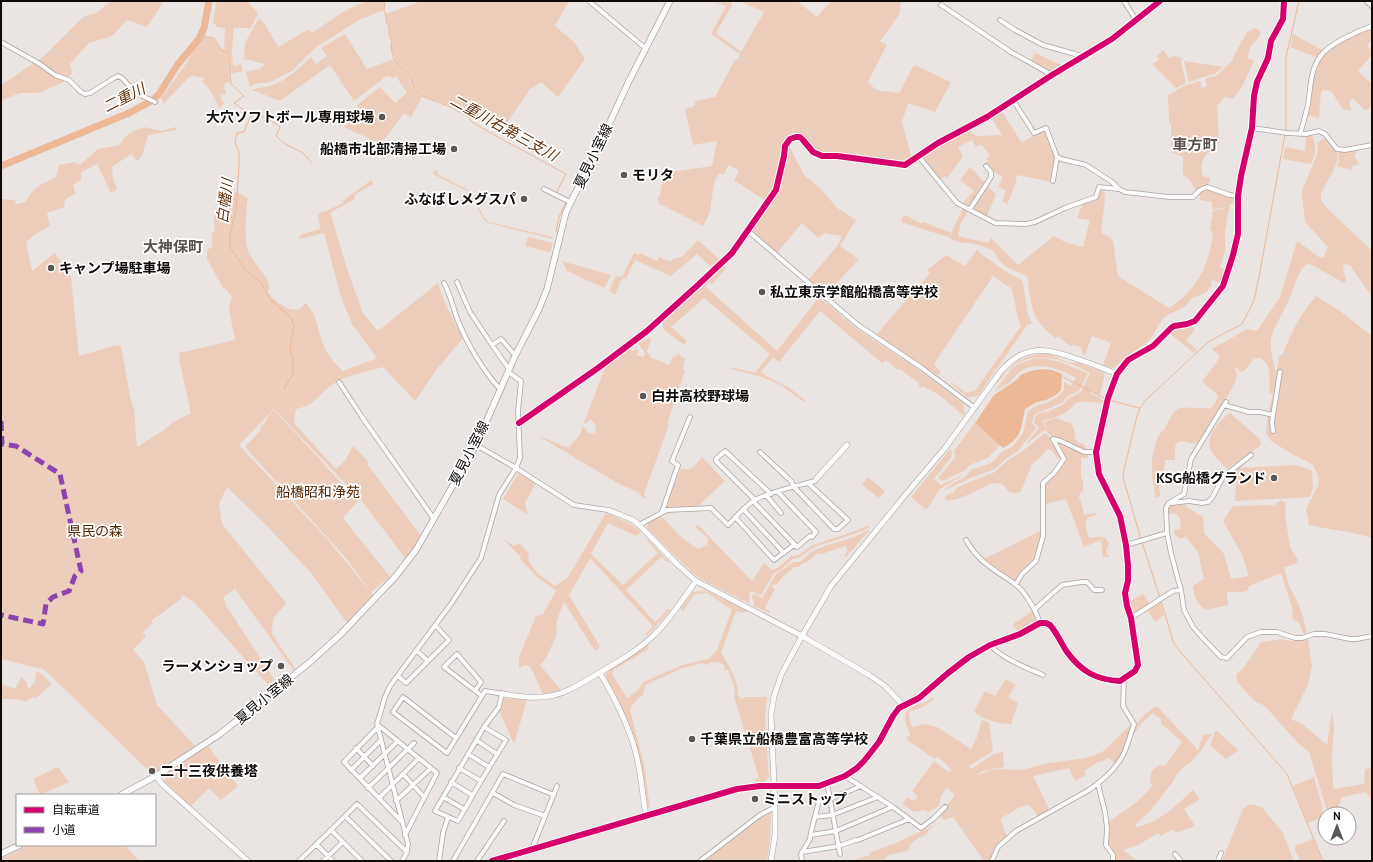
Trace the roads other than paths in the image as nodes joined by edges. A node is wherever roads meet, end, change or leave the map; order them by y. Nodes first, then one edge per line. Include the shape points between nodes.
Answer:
1 (589, 1) edge
2 (670, 1) edge
3 (1124, 1) edge
4 (1160, 1) edge
5 (1284, 1) edge
6 (1368, 1) edge
7 (941, 5) dead end
8 (1372, 5) edge
9 (1000, 20) dead end
10 (1136, 20) junction
11 (1372, 26) edge
12 (1, 42) edge
13 (646, 48) junction
14 (1082, 56) junction
15 (1052, 74) junction
16 (1013, 100) junction
17 (155, 102) dead end
18 (1252, 128) junction
19 (1300, 134) junction
20 (1372, 145) edge
21 (919, 157) junction
22 (1057, 157) junction
23 (986, 166) dead end
24 (1053, 181) dead end
25 (544, 189) dead end
26 (1119, 189) junction
27 (1238, 196) junction
28 (570, 202) junction
29 (970, 209) junction
30 (748, 231) junction
31 (457, 282) dead end
32 (444, 283) dead end
33 (492, 345) junction
34 (515, 355) junction
35 (509, 370) junction
36 (1280, 372) dead end
37 (1117, 374) junction
38 (339, 382) dead end
39 (500, 389) junction
40 (974, 408) junction
41 (1273, 415) junction
42 (690, 417) dead end
43 (518, 423) junction
44 (1273, 431) dead end
45 (476, 444) junction
46 (847, 445) dead end
47 (760, 452) dead end
48 (1096, 452) junction
49 (1251, 455) dead end
50 (516, 468) junction
51 (817, 478) joint
52 (808, 483) junction
53 (794, 487) junction
54 (778, 492) junction
55 (771, 494) junction
56 (766, 495) junction
57 (754, 501) junction
58 (1169, 503) junction
59 (744, 509) junction
60 (608, 510) joint
61 (662, 512) junction
62 (781, 513) dead end
63 (736, 517) junction
64 (434, 519) junction
65 (639, 525) junction
66 (1167, 533) junction
67 (966, 540) dead end
68 (794, 545) junction
69 (1126, 545) junction
70 (784, 553) junction
71 (696, 581) junction
72 (1016, 584) junction
73 (1102, 590) dead end
74 (1181, 590) junction
75 (1035, 609) junction
76 (1131, 618) junction
77 (1040, 623) junction
78 (436, 626) junction
79 (802, 636) junction
80 (1372, 636) edge
81 (990, 645) junction
82 (417, 651) junction
83 (428, 661) junction
84 (600, 673) junction
85 (1043, 675) dead end
86 (398, 676) junction
87 (1124, 678) junction
88 (475, 691) junction
89 (503, 694) junction
90 (482, 696) junction
91 (904, 705) junction
92 (378, 726) junction
93 (484, 727) junction
94 (456, 738) junction
95 (382, 740) junction
96 (476, 740) junction
97 (398, 741) junction
98 (414, 744) dead end
99 (356, 748) junction
100 (408, 750) junction
101 (385, 754) junction
102 (468, 754) junction
103 (497, 754) junction
104 (365, 757) junction
105 (419, 758) junction
106 (373, 766) junction
107 (431, 768) junction
108 (459, 768) junction
109 (489, 768) junction
110 (388, 769) junction
111 (351, 770) junction
112 (403, 774) junction
113 (156, 776) junction
114 (845, 776) junction
115 (360, 778) junction
116 (481, 781) junction
117 (451, 782) junction
118 (827, 783) junction
119 (1098, 784) junction
120 (392, 785) junction
121 (413, 785) junction
122 (557, 786) dead end
123 (774, 786) junction
124 (861, 786) junction
125 (368, 788) junction
126 (493, 793) junction
127 (123, 794) edge
128 (472, 795) junction
129 (554, 795) junction
130 (443, 796) junction
131 (424, 797) junction
132 (878, 797) junction
133 (379, 798) junction
134 (830, 799) junction
135 (396, 801) junction
136 (892, 806) junction
137 (775, 807) junction
138 (945, 807) dead end
139 (464, 809) junction
140 (832, 815) junction
141 (345, 816) junction
142 (545, 816) junction
143 (646, 816) junction
144 (448, 817) junction
145 (815, 817) junction
146 (909, 819) junction
147 (401, 821) junction
148 (504, 821) dead end
149 (331, 830) junction
150 (836, 831) junction
151 (405, 835) junction
152 (811, 835) junction
153 (343, 842) junction
154 (316, 844) junction
155 (18, 846) edge
156 (839, 846) junction
157 (532, 849) junction
158 (406, 852) junction
159 (802, 852) junction
160 (1221, 853) dead end
161 (1, 854) edge
162 (840, 854) dead end
163 (1175, 854) dead end
164 (328, 856) junction
165 (248, 861) edge
166 (299, 861) edge
167 (323, 861) edge
168 (333, 861) edge
169 (362, 861) edge
170 (391, 861) edge
171 (402, 861) edge
172 (439, 861) edge
173 (453, 861) edge
174 (477, 861) edge
175 (492, 861) edge
176 (700, 861) edge
177 (772, 861) edge
178 (802, 861) edge
179 (992, 861) edge
180 (1113, 861) edge
181 (1181, 861) edge
182 (1218, 861) edge

1 - 13 street
2 - 13 main road, 夏見小室線
3 - 10 street
4 - 10 street
5 - 18 street via 1283,19 1257,82
6 - 8 highway
7 - 15 street via 1011,52
9 - 14 street via 1038,43
10 - 14 street via 1112,39
11 - 19 street via 1350,35 1324,51 1319,58 1311,78
12 - 17 street via 55,75 70,80 85,94 118,76 136,93
13 - 28 main road, 夏見小室線
14 - 15 street
15 - 16 street
16 - 21 street via 938,143
16 - 22 street via 1034,133 1046,128
18 - 19 street
18 - 27 street via 1240,176
19 - 20 street via 1319,131 1325,134 1337,149
21 - 29 street via 958,203
21 - 30 street via 905,165 822,156 813,152 804,140 793,138 787,142 776,190
22 - 24 street
22 - 26 street via 1086,165
23 - 29 street via 991,172 991,177
25 - 28 street
26 - 27 street via 1132,194 1193,197 1207,187
26 - 29 street via 1099,187 1096,197 1026,224 995,223
27 - 37 street via 1236,244 1220,292 1194,321 1171,328 1153,346 1128,360
28 - 34 main road, 夏見小室線 via 545,294
30 - 40 street via 858,325 922,368
30 - 43 street via 732,253 647,331
31 - 33 street via 470,312
32 - 39 street via 464,336
33 - 34 street via 501,339
33 - 35 street
34 - 35 main road, 夏見小室線
35 - 39 main road, 夏見小室線
35 - 43 street via 521,381
36 - 41 street
37 - 40 street via 1057,352 1032,352 1016,358 1005,367
37 - 48 street via 1108,398
38 - 64 street
39 - 45 main road, 夏見小室線
40 - 79 street via 945,448 841,573 823,598
41 - 44 street
41 - 58 street via 1249,412 1225,403 1191,459 1184,494
42 - 61 street via 672,461 678,465
43 - 50 street via 521,455
45 - 50 street
45 - 64 main road, 夏見小室線
46 - 51 street
47 - 53 street via 791,481
48 - 69 street via 1099,474 1120,516
48 - 72 street via 1084,452 1054,439 1064,459 1043,483 1043,536 1036,561 1022,574
49 - 58 street via 1223,477 1208,502
50 - 60 street via 574,505
50 - 78 street via 499,495 481,558
51 - 52 street
52 - 53 street
52 - 53 street via 848,520 838,529 834,529
53 - 54 street
54 - 55 street
54 - 68 street via 816,532 797,547
55 - 56 street
55 - 57 street via 725,451 716,461
56 - 57 street
56 - 62 street
57 - 59 street
57 - 68 street
58 - 66 street via 1166,508
59 - 63 street
59 - 70 street
60 - 65 street
61 - 63 street via 711,508 728,525
61 - 65 street
63 - 70 street via 774,560
64 - 113 main road, 夏見小室線 via 402,569 325,649 220,734
65 - 71 street
66 - 69 street
66 - 74 street
67 - 72 street via 983,562
68 - 70 street
69 - 76 street via 1128,581 1125,593
71 - 79 street
71 - 84 street via 668,620 653,635
72 - 75 street
73 - 75 street via 1094,590 1087,582 1062,585
74 - 76 street via 1173,591
74 - 80 street via 1184,610 1193,627 1221,658 1227,658 1247,638 1261,632 1277,632 1295,638 1314,634 1350,639
75 - 77 street
76 - 87 street via 1138,665 1135,671
77 - 81 street via 1020,634
77 - 87 street via 1050,625 1067,652 1086,672 1096,677 1120,681
78 - 82 street
78 - 83 street via 449,640
79 - 91 street via 877,680
79 - 123 street via 779,680 772,703 770,723
81 - 85 street via 1008,658
81 - 91 street via 948,673 918,698
82 - 83 street
82 - 86 street
83 - 86 street via 406,683
84 - 89 street via 573,688 549,696 529,698
84 - 143 street via 617,703 634,744
86 - 92 street via 385,697
87 - 119 street via 1124,706 1134,724 1124,754
88 - 88 street via 444,667 457,654 481,682
88 - 90 street
89 - 90 street via 485,691
89 - 93 street via 499,707
90 - 94 street
91 - 114 street via 896,711 879,742 864,761
92 - 95 street
92 - 97 street
92 - 99 street
93 - 96 street
93 - 103 street via 506,740
94 - 94 street via 447,752 393,712 403,698
95 - 101 street
95 - 104 street
96 - 102 street
96 - 103 street
97 - 100 street
97 - 101 street
98 - 100 street
99 - 104 street
99 - 111 street via 344,761
100 - 105 street
100 - 110 street
101 - 106 street
101 - 110 street
102 - 108 street
102 - 109 street
103 - 109 street
104 - 106 street
104 - 111 street
105 - 107 street
105 - 112 street
106 - 115 street
107 - 121 street
107 - 131 street via 437,773
108 - 116 street
108 - 117 street
109 - 116 street
110 - 120 street
110 - 125 street
111 - 115 street
112 - 120 street
112 - 121 street
113 - 127 main road, 夏見小室線
113 - 165 street
114 - 118 street
114 - 124 street
115 - 125 street
116 - 128 street
117 - 128 street
117 - 130 street
118 - 123 street via 819,786
118 - 134 street
119 - 179 street via 1016,831 998,847
119 - 180 street via 1105,812 1106,845 1113,855
120 - 133 street
120 - 135 street
121 - 131 street
121 - 135 street
122 - 129 street
123 - 137 street
123 - 143 street via 737,789
124 - 132 street
124 - 134 street
125 - 133 street
126 - 129 street via 502,774
126 - 142 street via 514,805
126 - 173 street
128 - 139 street
129 - 142 street
130 - 139 street
130 - 144 street via 435,811
131 - 151 street
132 - 136 street
132 - 140 street
133 - 147 street
134 - 140 street
134 - 145 street via 819,801
135 - 147 street
136 - 146 street
136 - 150 street
137 - 176 street via 760,815
137 - 177 street
138 - 146 street via 921,828
139 - 144 street via 458,821
140 - 145 street
140 - 150 street
141 - 149 street
141 - 158 street via 357,804
141 - 170 street
142 - 157 street
143 - 157 street
144 - 172 street
145 - 152 street
146 - 156 street
147 - 151 street
148 - 174 street
149 - 153 street
149 - 154 street
150 - 152 street
150 - 156 street
151 - 158 street via 408,844
152 - 159 street
153 - 164 street
153 - 169 street
154 - 164 street
154 - 166 street
155 - 161 main road
156 - 159 street
156 - 162 street
157 - 175 street
158 - 171 street
159 - 178 street
160 - 182 street
163 - 181 street
164 - 167 street
164 - 168 street

